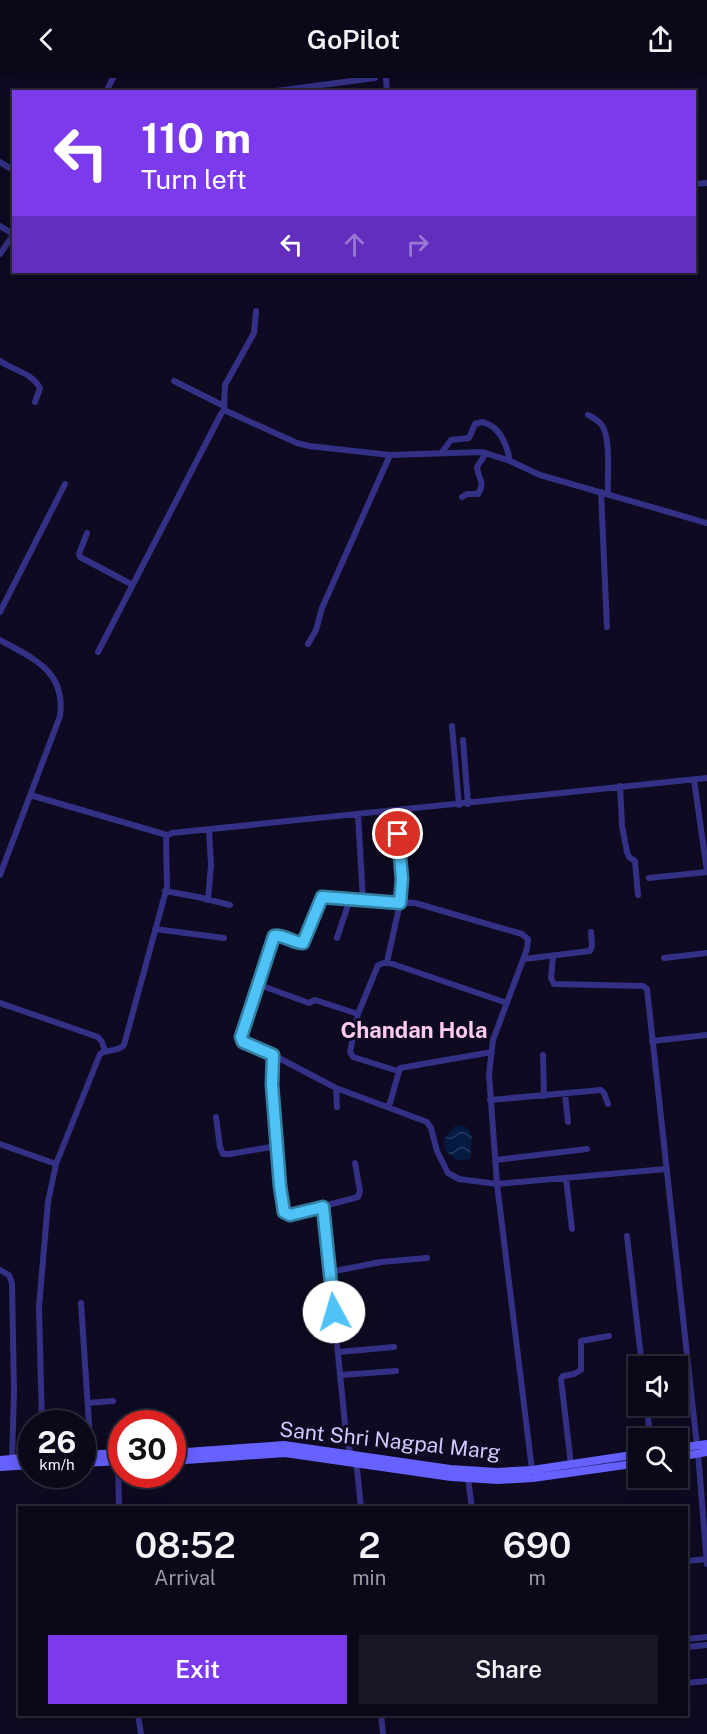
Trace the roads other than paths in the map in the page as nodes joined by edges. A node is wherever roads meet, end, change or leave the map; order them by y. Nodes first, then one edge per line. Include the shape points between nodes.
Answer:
1 (375, 78) edge
2 (283, 90) edge
3 (12, 236) edge
4 (0, 254) edge
5 (256, 311) dead end
6 (0, 362) edge
7 (174, 381) dead end
8 (35, 402) dead end
9 (224, 408) junction
10 (588, 415) dead end
11 (442, 452) junction
12 (486, 453) junction
13 (390, 455) junction
14 (510, 461) junction
15 (65, 484) dead end
16 (604, 493) junction
17 (462, 497) dead end
18 (707, 523) edge
19 (87, 533) dead end
20 (131, 584) junction
21 (0, 612) edge
22 (607, 627) dead end
23 (0, 640) edge
24 (308, 644) dead end
25 (98, 652) dead end
26 (452, 726) dead end
27 (463, 740) dead end
28 (707, 778) edge
29 (694, 780) junction
30 (620, 786) junction
31 (30, 795) junction
32 (468, 804) junction
33 (459, 805) junction
34 (396, 811) junction
35 (358, 815) junction
36 (209, 830) junction
37 (167, 835) junction
38 (2, 862) edge
39 (707, 871) edge
40 (0, 875) edge
41 (649, 878) dead end
42 (165, 891) junction
43 (638, 895) dead end
44 (350, 899) junction
45 (208, 900) junction
46 (363, 900) junction
47 (400, 903) junction
48 (230, 906) dead end
49 (155, 930) junction
50 (591, 932) dead end
51 (224, 938) dead end
52 (337, 938) dead end
53 (707, 953) edge
54 (552, 956) junction
55 (664, 958) dead end
56 (524, 959) junction
57 (387, 962) junction
58 (257, 984) junction
59 (507, 1003) junction
60 (0, 1004) edge
61 (358, 1014) junction
62 (707, 1035) edge
63 (652, 1041) junction
64 (105, 1051) junction
65 (492, 1052) junction
66 (273, 1055) junction
67 (543, 1055) dead end
68 (398, 1071) junction
69 (336, 1088) junction
70 (565, 1094) junction
71 (544, 1096) junction
72 (490, 1100) junction
73 (608, 1104) dead end
74 (337, 1107) dead end
75 (387, 1107) junction
76 (216, 1118) dead end
77 (568, 1122) dead end
78 (0, 1144) edge
79 (277, 1146) junction
80 (587, 1149) dead end
81 (496, 1160) junction
82 (355, 1163) dead end
83 (56, 1164) junction
84 (666, 1169) junction
85 (566, 1178) junction
86 (497, 1184) junction
87 (323, 1207) junction
88 (572, 1229) dead end
89 (627, 1236) dead end
90 (426, 1258) dead end
91 (0, 1270) edge
92 (330, 1272) junction
93 (81, 1303) dead end
94 (609, 1336) dead end
95 (394, 1347) dead end
96 (339, 1352) junction
97 (641, 1356) edge
98 (396, 1371) dead end
99 (341, 1375) junction
100 (113, 1401) dead end
101 (88, 1403) junction
102 (42, 1410) edge
103 (88, 1410) edge
104 (707, 1444) edge
105 (700, 1450) edge
106 (186, 1452) edge
107 (351, 1454) junction
108 (628, 1456) edge
109 (12, 1458) junction
110 (18, 1458) edge
111 (0, 1460) edge
112 (186, 1460) edge
113 (355, 1462) junction
114 (571, 1465) junction
115 (628, 1465) edge
116 (18, 1466) edge
117 (0, 1467) edge
118 (532, 1470) junction
119 (468, 1479) junction
120 (119, 1488) edge
121 (119, 1506) edge
122 (361, 1506) edge
123 (472, 1506) edge
124 (707, 1559) edge
125 (688, 1561) edge
126 (707, 1564) edge
127 (707, 1637) edge
128 (688, 1639) edge
129 (707, 1645) edge
130 (688, 1647) edge
131 (707, 1681) edge
132 (688, 1683) edge
133 (138, 1716) edge
134 (381, 1716) edge
135 (141, 1734) edge
136 (383, 1734) edge

1 - 2 street
3 - 4 street
5 - 9 street via 254,333 225,385
6 - 8 street via 37,382 40,388
7 - 9 street
9 - 13 street via 303,445
9 - 20 street
10 - 16 street via 603,428
11 - 12 street
11 - 13 street
11 - 14 street via 451,440 469,438 476,424 482,422 496,429
12 - 14 street
12 - 17 street via 477,467 482,489 478,494
13 - 24 street
14 - 16 street via 540,476
15 - 21 street
16 - 18 street
16 - 22 street
19 - 20 street via 79,554 82,560
20 - 25 street
23 - 31 street via 46,668 59,691 60,716
26 - 33 street
27 - 32 street
28 - 29 street
29 - 30 street
29 - 39 street
30 - 32 street
30 - 43 street via 625,845 628,856 635,861
31 - 37 street
31 - 38 street
32 - 33 street
33 - 34 street
34 - 35 street
34 - 47 street via 402,879
35 - 36 street
35 - 46 street
36 - 37 street
36 - 45 street
37 - 42 street
38 - 40 street
39 - 41 street
42 - 45 street
42 - 49 street
44 - 46 street
44 - 52 street
44 - 58 street via 320,898 303,943 274,936
45 - 48 street
46 - 47 street
47 - 56 street via 418,904 526,936
47 - 57 street
49 - 51 street
49 - 64 street via 124,1045
50 - 54 street via 590,951
53 - 55 street
54 - 56 street
54 - 63 street via 554,984 645,986
56 - 59 street
57 - 59 street
57 - 61 street via 378,965
58 - 61 street via 309,1003 315,1000
58 - 66 street via 242,1041
59 - 65 street
60 - 64 street via 98,1037
61 - 68 street via 350,1047 353,1057
62 - 63 street
63 - 84 street
64 - 83 street via 100,1054
65 - 68 street
65 - 72 street
66 - 69 street
66 - 79 street
67 - 71 street
68 - 75 street
69 - 74 street
69 - 75 street
70 - 71 street
70 - 73 street via 601,1090
70 - 77 street
71 - 72 street
72 - 81 street
75 - 86 street via 427,1122 451,1176
76 - 79 street via 223,1154
78 - 83 street
79 - 87 street via 285,1214
80 - 81 street
81 - 86 street
82 - 87 street via 358,1197
83 - 102 street via 48,1202 39,1307
84 - 85 street
84 - 105 street
85 - 86 street
85 - 88 street
86 - 118 street
87 - 92 street
89 - 97 street
90 - 92 street
91 - 109 street via 9,1275 12,1283
92 - 96 street
93 - 101 street
94 - 114 street via 581,1341 580,1370 561,1379
95 - 96 street
96 - 99 street
98 - 99 street
99 - 107 street
100 - 101 street
101 - 103 street
104 - 105 main road
105 - 124 street
106 - 107 main road, Sant Shri Nagpal Marg via 284,1445
107 - 113 street
107 - 118 main road, Sant Shri Nagpal Marg via 473,1472
108 - 114 main road, Sant Shri Nagpal Marg
109 - 110 main road
109 - 111 main road
112 - 113 main road, Sant Shri Nagpal Marg via 285,1453
113 - 119 main road, Sant Shri Nagpal Marg
113 - 122 street
114 - 118 main road, Sant Shri Nagpal Marg
115 - 119 main road, Sant Shri Nagpal Marg via 533,1478
116 - 117 main road
119 - 123 street
120 - 121 street
124 - 125 street
124 - 126 street
127 - 128 street
129 - 130 street
131 - 132 street
133 - 135 street
134 - 136 street

